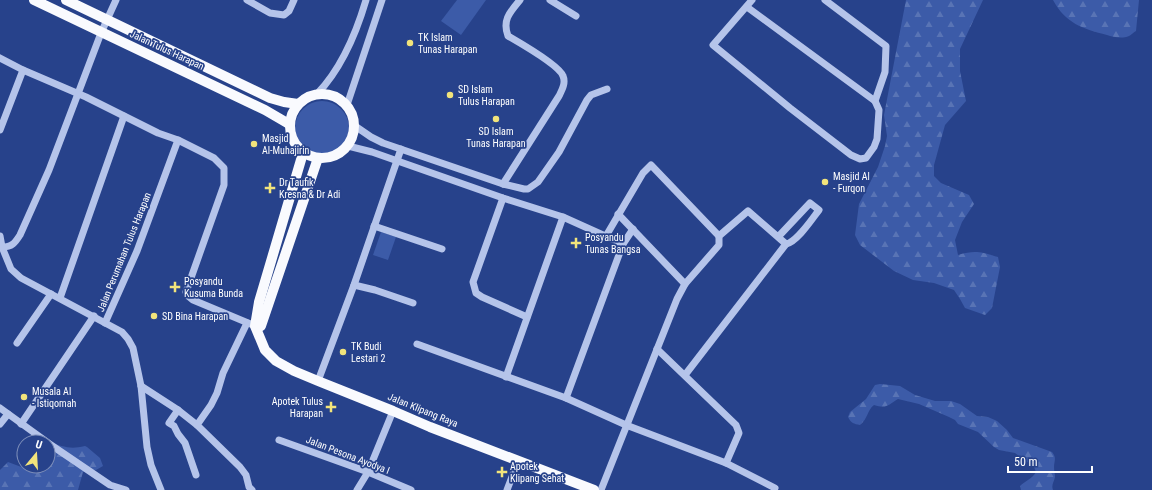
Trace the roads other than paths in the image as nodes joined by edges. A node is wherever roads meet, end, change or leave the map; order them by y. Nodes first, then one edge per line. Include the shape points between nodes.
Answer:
1 (34, 0) edge
2 (66, 0) edge
3 (116, 0) edge
4 (247, 0) edge
5 (294, 0) edge
6 (366, 0) edge
7 (382, 0) edge
8 (520, 0) edge
9 (550, 0) edge
10 (752, 0) edge
11 (825, 0) edge
12 (747, 7) junction
13 (576, 16) dead end
14 (107, 20) junction
15 (101, 33) junction
16 (0, 58) edge
17 (23, 70) junction
18 (606, 89) dead end
19 (78, 93) junction
20 (317, 94) junction
21 (876, 101) junction
22 (298, 104) junction
23 (347, 105) junction
24 (124, 116) junction
25 (2, 119) edge
26 (289, 124) junction
27 (355, 126) junction
28 (0, 130) edge
29 (178, 140) junction
30 (348, 146) junction
31 (401, 149) junction
32 (303, 153) junction
33 (318, 158) junction
34 (428, 158) junction
35 (398, 161) junction
36 (424, 170) junction
37 (468, 172) junction
38 (463, 183) junction
39 (503, 184) junction
40 (503, 198) junction
41 (618, 214) junction
42 (564, 217) junction
43 (374, 226) junction
44 (633, 229) junction
45 (0, 236) edge
46 (606, 236) junction
47 (719, 236) junction
48 (778, 237) junction
49 (623, 244) junction
50 (786, 244) junction
51 (2, 247) junction
52 (442, 249) dead end
53 (2, 259) edge
54 (685, 284) junction
55 (354, 285) junction
56 (51, 294) junction
57 (60, 298) junction
58 (413, 303) dead end
59 (94, 316) junction
60 (527, 317) junction
61 (106, 323) junction
62 (255, 327) junction
63 (17, 343) dead end
64 (417, 344) dead end
65 (657, 349) junction
66 (685, 375) junction
67 (506, 377) junction
68 (318, 381) junction
69 (141, 386) junction
70 (566, 398) junction
71 (0, 408) edge
72 (178, 410) junction
73 (393, 411) junction
74 (8, 414) junction
75 (0, 424) edge
76 (21, 424) junction
77 (197, 425) junction
78 (626, 425) junction
79 (35, 434) edge
80 (279, 440) dead end
81 (56, 448) edge
82 (518, 461) junction
83 (726, 463) junction
84 (368, 472) junction
85 (196, 475) dead end
86 (583, 488) edge
87 (775, 488) dead end
88 (126, 490) edge
89 (161, 490) edge
90 (252, 490) edge
91 (357, 490) edge
92 (411, 490) edge
93 (507, 490) edge
94 (594, 490) edge
95 (600, 490) edge

1 - 15 main road, Jalan Tulus Harapan
2 - 14 main road, Jalan Tulus Harapan
3 - 14 street
4 - 5 street via 270,13 284,15
6 - 20 street via 348,48 330,81
7 - 23 street
8 - 39 street via 505,23 508,36 557,67 564,82 559,96
9 - 13 street
10 - 12 street
11 - 21 street via 886,46 884,72
12 - 21 street
12 - 21 street via 713,46 796,113 852,156 860,159 871,153 875,143 880,110
14 - 15 street
14 - 22 main road, Jalan Tulus Harapan via 270,98
15 - 19 street
15 - 26 main road, Jalan Tulus Harapan via 265,110
16 - 17 street
17 - 19 street
17 - 25 street
18 - 39 street via 591,95 587,100 559,152 538,182 528,189
19 - 24 street
19 - 51 street via 49,170 20,235 11,246
20 - 22 main road via 307,97
20 - 23 main road via 339,98
22 - 26 main road
23 - 27 main road
24 - 29 street
24 - 57 street
25 - 28 street
26 - 32 main road via 290,135
27 - 30 main road
27 - 31 street via 376,140
29 - 61 street, Jalan Perumahan Tulus Harapan via 137,251
29 - 62 street via 214,158 224,168 225,180 196,268 186,289 187,295 203,305
30 - 33 main road via 339,154 329,158
30 - 35 street
31 - 34 street
31 - 35 street
32 - 33 main road
32 - 62 main road
33 - 62 main road
34 - 36 street
34 - 37 street
35 - 36 street
35 - 43 street
36 - 38 street
37 - 38 street
37 - 39 street
38 - 40 street
40 - 42 street
40 - 60 street via 473,282 476,292 482,297
41 - 44 street
41 - 46 street
41 - 47 street via 643,173 651,165
42 - 46 street
42 - 60 street
43 - 52 street
43 - 55 street
44 - 49 street
44 - 54 street
45 - 51 street, Jalan Perumahan Tulus Harapan
46 - 49 street
47 - 48 street via 748,210
47 - 54 street via 719,245
48 - 50 street
48 - 50 street via 810,203 818,210 809,223
49 - 70 street
50 - 66 street
51 - 53 street, Jalan Perumahan Tulus Harapan
53 - 56 street, Jalan Perumahan Tulus Harapan via 16,274
54 - 65 street
55 - 58 street
55 - 68 street
56 - 57 street, Jalan Perumahan Tulus Harapan
56 - 63 street
57 - 59 street, Jalan Perumahan Tulus Harapan
59 - 61 street, Jalan Perumahan Tulus Harapan
59 - 76 street
60 - 67 street
61 - 69 street via 122,332 128,339 133,348
62 - 68 main road, Jalan Klipang Raya via 265,350 276,361
62 - 77 street via 222,373 217,393
64 - 67 street
65 - 66 street
65 - 78 street
66 - 83 street via 738,429 738,437
67 - 70 street
68 - 73 main road, Jalan Klipang Raya
69 - 72 street
69 - 89 street via 147,447 151,466
70 - 78 street
71 - 74 street
72 - 77 street
72 - 85 street via 170,423 185,443
73 - 82 main road, Jalan Klipang Raya
73 - 84 street
74 - 75 street
74 - 76 street
76 - 79 street
77 - 90 street via 240,467
78 - 83 street
78 - 95 street
80 - 84 street, Jalan Pesona Ayodya I
81 - 88 street via 110,485
82 - 86 main road, Jalan Klipang Raya
82 - 93 street
83 - 87 street
84 - 91 street
84 - 92 street, Jalan Pesona Ayodya I
86 - 94 main road, Jalan Klipang Raya

